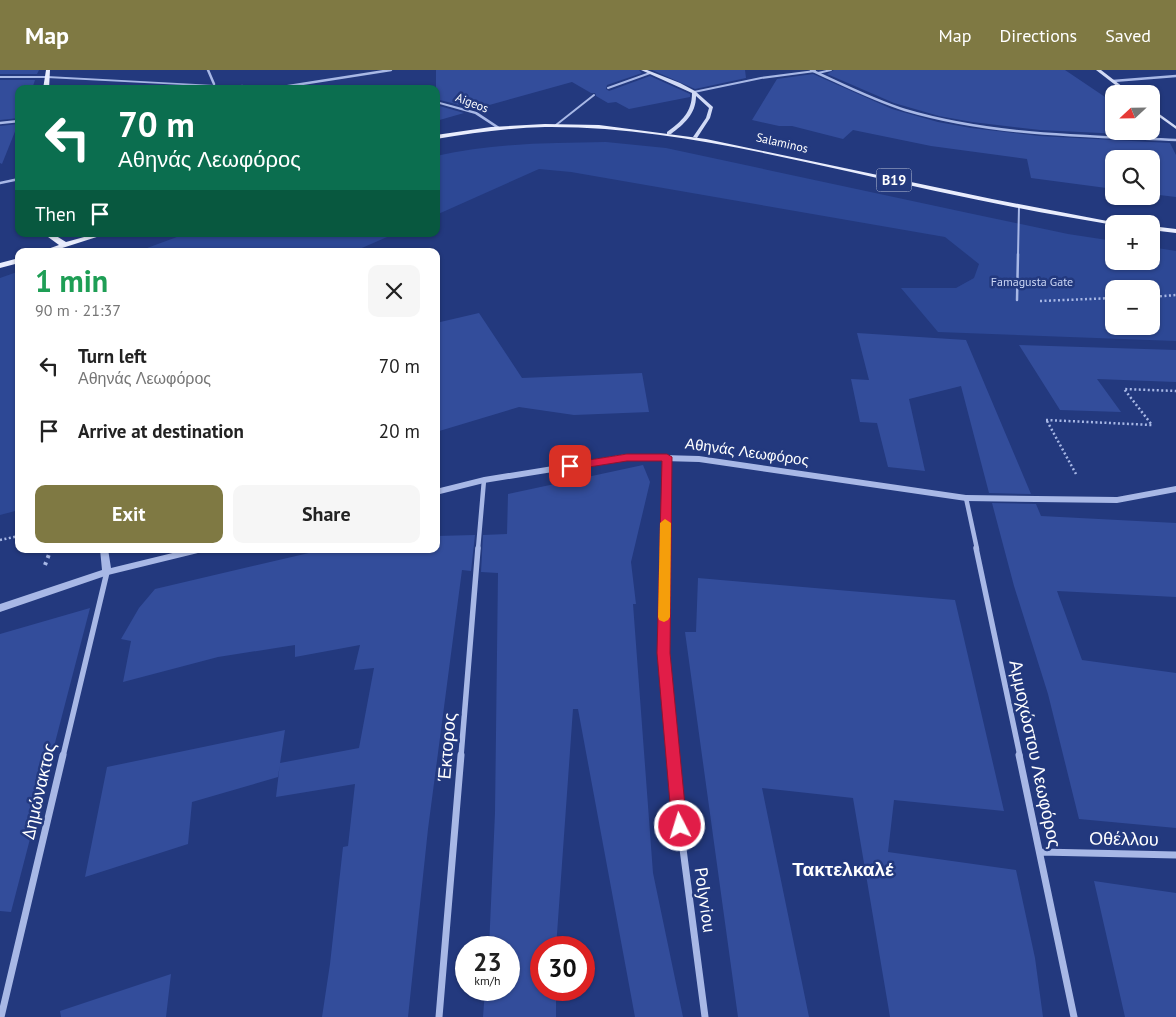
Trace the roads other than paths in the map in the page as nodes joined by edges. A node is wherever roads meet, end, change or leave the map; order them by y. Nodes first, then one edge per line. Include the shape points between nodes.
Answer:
1 (48, 70) edge
2 (208, 70) edge
3 (391, 70) edge
4 (643, 70) edge
5 (831, 70) edge
6 (1098, 70) edge
7 (815, 72) edge
8 (650, 73) junction
9 (1176, 76) edge
10 (0, 77) edge
11 (47, 77) junction
12 (1113, 81) junction
13 (214, 84) junction
14 (46, 85) edge
15 (224, 85) edge
16 (295, 85) edge
17 (1118, 85) edge
18 (608, 88) dead end
19 (694, 92) junction
20 (594, 95) dead end
21 (440, 103) edge
22 (1160, 116) edge
23 (15, 121) edge
24 (0, 123) edge
25 (556, 125) junction
26 (499, 128) junction
27 (1176, 128) edge
28 (669, 133) junction
29 (440, 137) edge
30 (695, 137) junction
31 (1176, 140) edge
32 (15, 180) edge
33 (0, 182) edge
34 (1019, 206) junction
35 (1105, 221) edge
36 (1160, 229) edge
37 (1176, 231) edge
38 (52, 237) edge
39 (94, 237) edge
40 (65, 248) edge
41 (15, 261) edge
42 (0, 266) edge
43 (1017, 300) road end
44 (667, 457) junction
45 (484, 480) junction
46 (1176, 489) edge
47 (440, 491) edge
48 (966, 498) junction
49 (105, 553) edge
50 (185, 553) edge
51 (107, 572) junction
52 (0, 608) edge
53 (1040, 852) junction
54 (1176, 855) edge
55 (1, 1017) edge
56 (439, 1017) edge
57 (705, 1017) edge
58 (1074, 1017) edge

1 - 11 main road
2 - 13 street
3 - 16 street
4 - 8 main road
5 - 7 lane
6 - 12 main road
7 - 19 lane via 761,78
7 - 31 street via 880,101 960,123
8 - 18 lane
8 - 19 main road
9 - 12 street
10 - 11 street
11 - 13 street
11 - 14 main road
12 - 17 main road
13 - 15 street
19 - 28 main road via 695,104 688,117
19 - 30 main road via 711,108
20 - 25 lane
21 - 26 street, Aigeos via 476,113
22 - 27 main road
23 - 24 street
25 - 26 main road, Salaminos / B19
25 - 28 main road, Salaminos / B19
26 - 29 main road, Salaminos / B19
28 - 30 main road, Salaminos / B19
30 - 34 main road, Salaminos / B19
32 - 33 street
34 - 35 main road, Salaminos / B19
34 - 43 lane
36 - 37 main road
38 - 40 main road
39 - 40 main road
41 - 42 main road
44 - 45 street, Αθηνάς Λεωφόρος via 601,460
44 - 48 street, Αθηνάς Λεωφόρος via 764,467
44 - 57 street, Polyviou via 663,653 680,826
45 - 47 street, Αθηνάς Λεωφόρος
45 - 56 street, Έκτορος
46 - 48 street, Αθηνάς Λεωφόρος via 1117,500
48 - 53 street, Αμμοχώστου Λεωφόρος
49 - 51 street
50 - 51 street
51 - 52 street
51 - 55 street, Δημώνακτος
53 - 54 street, Οθέλλου
53 - 58 street, Αμμοχώστου Λεωφόρος

